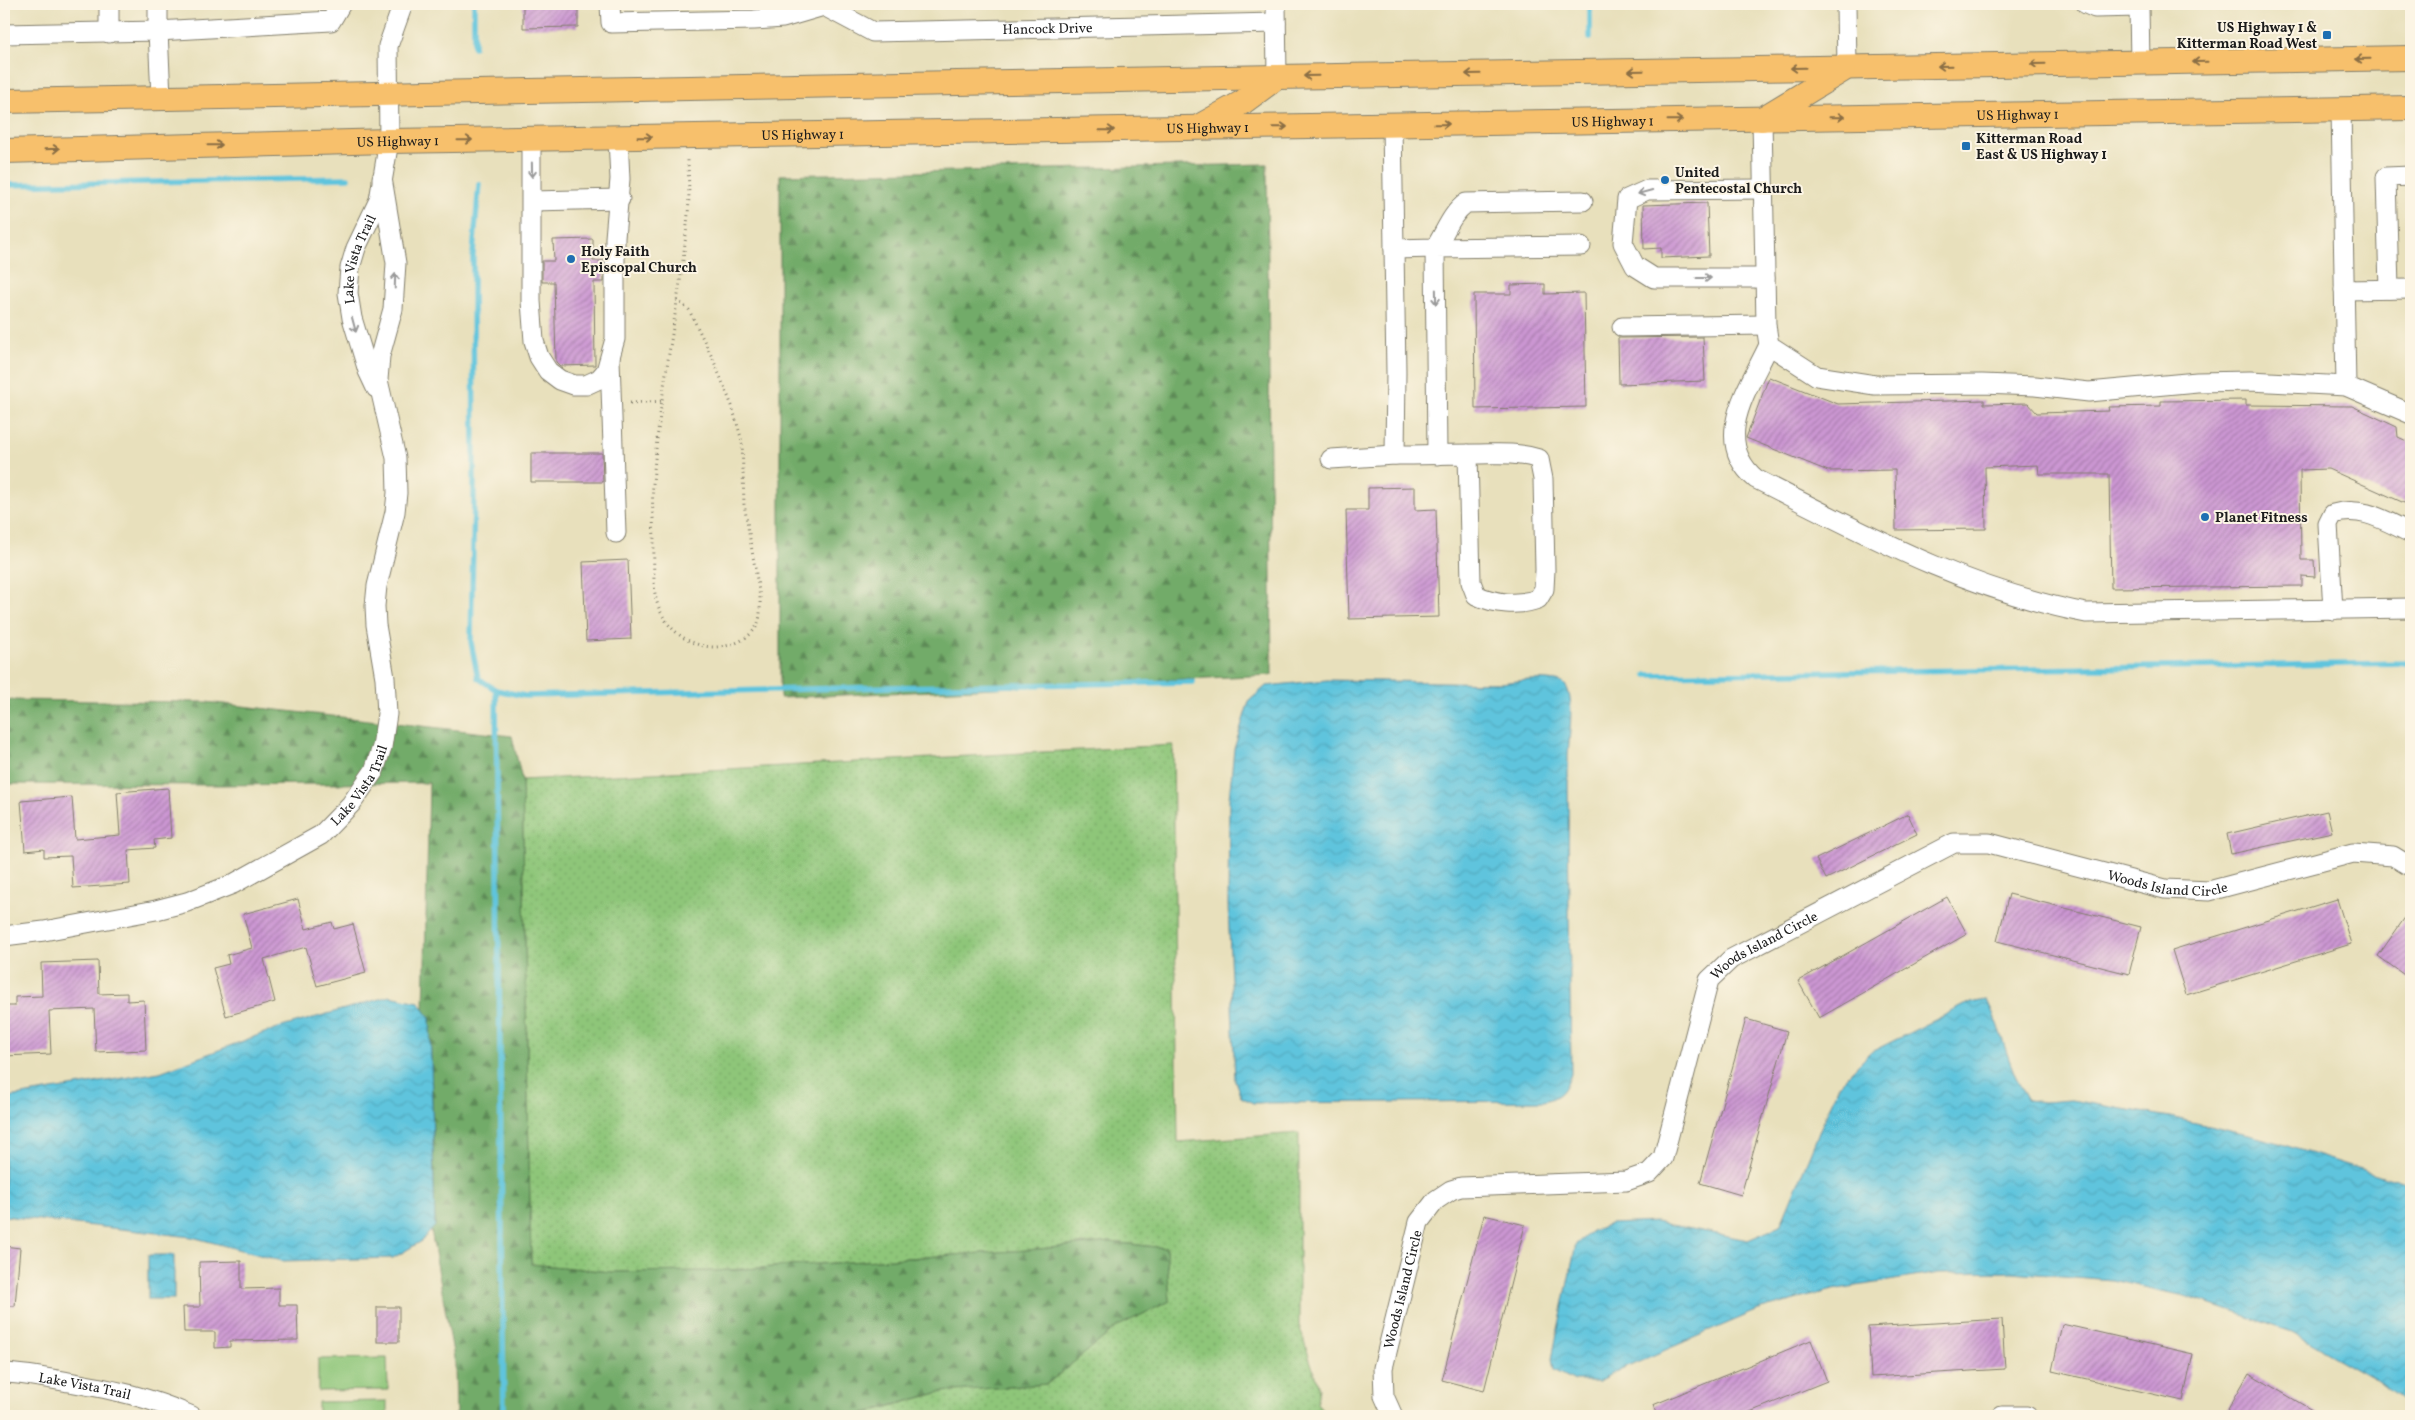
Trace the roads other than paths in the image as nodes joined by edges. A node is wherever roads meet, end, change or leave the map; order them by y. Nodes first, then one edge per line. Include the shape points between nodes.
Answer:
1 (109, 4) edge
2 (158, 4) edge
3 (341, 4) edge
4 (403, 4) edge
5 (610, 4) edge
6 (1276, 4) edge
7 (1846, 4) edge
8 (2086, 4) edge
9 (824, 5) edge
10 (2146, 5) edge
11 (1276, 23) junction
12 (158, 31) junction
13 (109, 33) junction
14 (4, 34) edge
15 (2411, 58) edge
16 (2140, 63) junction
17 (1847, 68) junction
18 (1277, 77) junction
19 (388, 93) junction
20 (161, 97) junction
21 (4, 102) edge
22 (2411, 108) edge
23 (2341, 109) junction
24 (1762, 119) junction
25 (1392, 125) junction
26 (1196, 128) junction
27 (618, 138) junction
28 (531, 139) junction
29 (389, 141) junction
30 (4, 151) edge
31 (2411, 176) edge
32 (382, 178) junction
33 (1763, 189) junction
34 (620, 199) junction
35 (532, 201) junction
36 (1583, 201) dead end
37 (1581, 246) dead end
38 (1394, 248) junction
39 (1435, 248) junction
40 (1765, 278) junction
41 (2411, 289) edge
42 (2344, 290) junction
43 (2389, 290) junction
44 (1766, 325) junction
45 (1622, 327) dead end
46 (1769, 345) junction
47 (610, 357) junction
48 (2346, 386) junction
49 (381, 397) junction
50 (2411, 414) edge
51 (1468, 454) junction
52 (1395, 455) junction
53 (1437, 455) junction
54 (1331, 459) dead end
55 (616, 533) dead end
56 (2411, 533) edge
57 (2411, 608) edge
58 (2333, 610) junction
59 (2411, 866) edge
60 (4, 936) edge
61 (4, 1373) edge
62 (192, 1416) edge
63 (1393, 1416) edge
64 (2002, 1416) edge
65 (2027, 1416) edge

1 - 13 street
2 - 12 street
3 - 12 street via 331,21
4 - 19 street, Lake Vista Trail via 388,46
5 - 9 street via 611,23 783,18
6 - 11 street
7 - 17 street
8 - 10 street via 2095,8
9 - 11 street, Hancock Drive via 873,32
10 - 16 street
11 - 18 street
12 - 13 street
12 - 20 street
13 - 14 street
15 -> 16 main road
16 -> 17 main road
17 -> 18 main road
17 - 24 main road
18 - 19 main road
18 - 26 main road via 1243,102
19 - 20 main road
19 - 29 street, Lake Vista Trail
20 - 21 main road
22 - 23 main road, US Highway 1
24 -> 23 main road, US Highway 1
23 - 42 street
25 -> 24 main road, US Highway 1
24 - 33 street
26 -> 25 main road, US Highway 1
25 - 38 street
27 -> 26 main road, US Highway 1
27 - 28 main road, US Highway 1
27 - 34 street
29 -> 28 main road, US Highway 1
28 -> 35 street
30 -> 29 main road, US Highway 1
29 - 32 street, Lake Vista Trail
31 - 43 street via 2386,177
49 -> 32 street, Lake Vista Trail via 378,380 380,356 393,309 396,262
32 -> 49 street, Lake Vista Trail via 379,200 350,268 348,293 368,371
33 - 40 street
33 -> 40 street via 1647,190 1627,199 1623,243 1635,266 1654,278
34 - 35 street
34 - 47 street via 615,238 615,339
35 - 47 street via 531,301 534,340 539,357 548,371 560,380 586,385 602,375
36 - 39 street via 1466,203 1456,210
37 - 39 street
38 - 39 street
38 - 52 street
39 -> 53 street
40 - 44 street
41 - 43 street
42 - 43 street
42 - 48 street
44 - 45 street
44 - 46 street
46 - 48 street via 1816,376 1875,385 1982,384 2089,392 2197,382
46 - 58 street via 1745,396 1733,437 1743,468 1756,479 1914,559 2005,593 2086,613
47 - 55 street
48 - 50 street
49 - 60 street, Lake Vista Trail via 395,451 397,476 395,512 377,586 376,606 387,714 374,771 360,792 321,835 212,893 156,910
51 - 51 street via 1523,454 1539,459 1543,480 1545,570 1544,589 1538,599 1489,602 1476,595 1471,582
51 - 53 street
52 - 53 street
52 - 54 street
56 - 58 street via 2371,514 2346,510 2333,514 2328,524
57 - 58 street
59 - 63 street, Woods Island Circle via 2393,856 2353,853 2209,891 2165,888 1989,843 1954,843 1730,959 1709,980 1663,1158 1649,1173 1626,1181 1461,1187 1436,1200 1419,1222 1383,1368 1384,1396
61 - 62 street, Lake Vista Trail via 110,1389 153,1399
64 - 65 street

